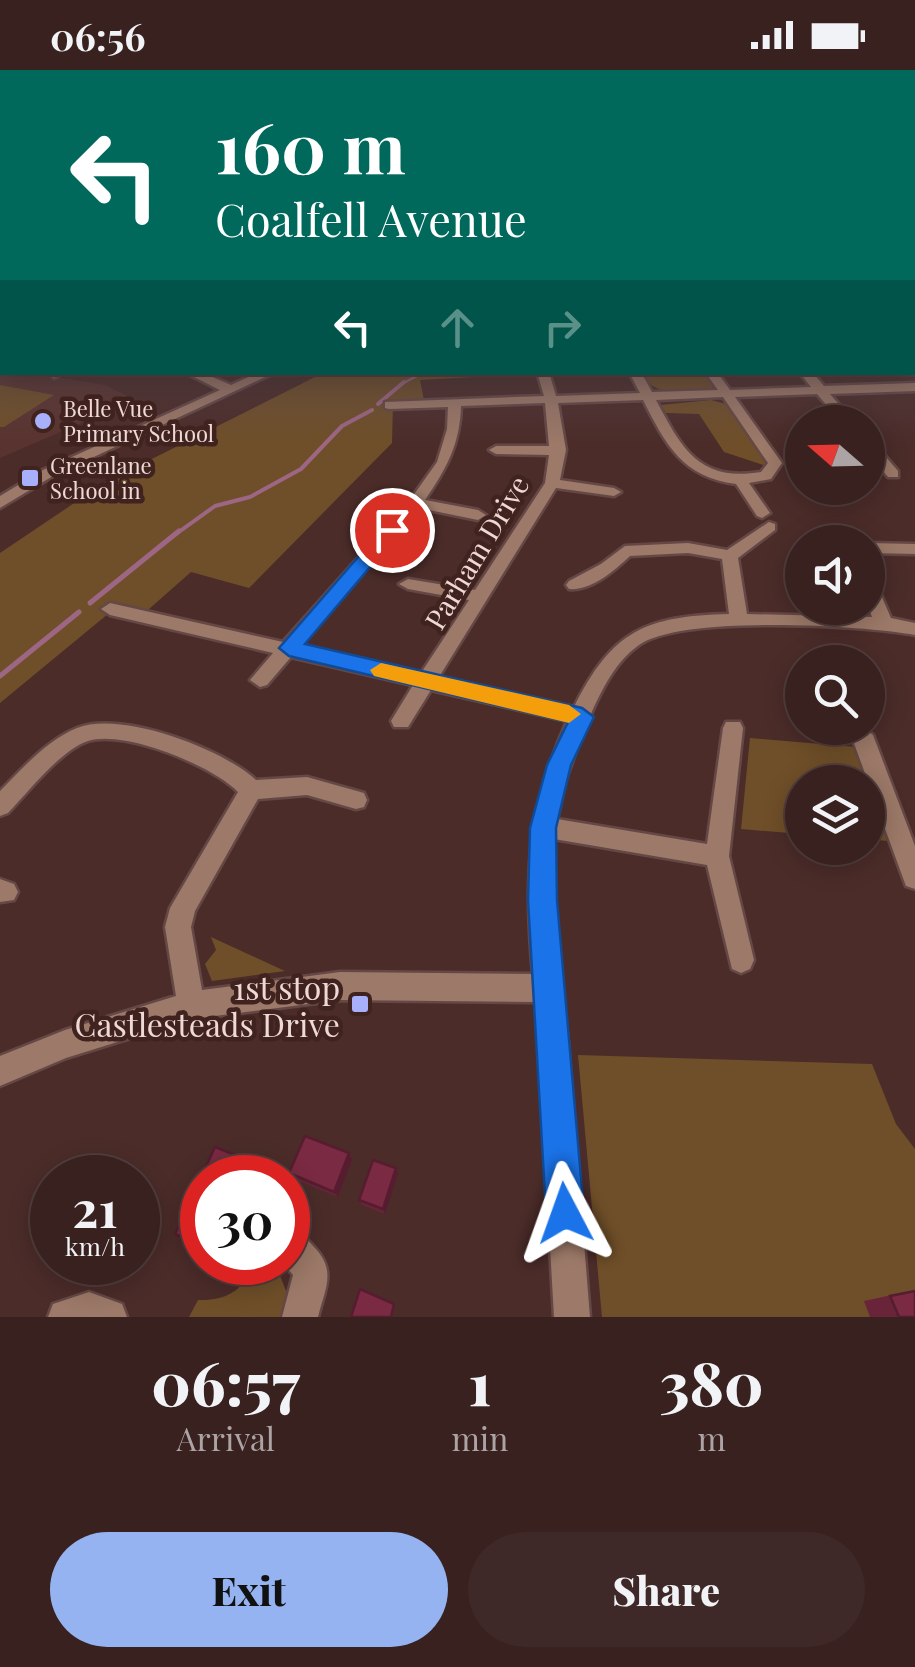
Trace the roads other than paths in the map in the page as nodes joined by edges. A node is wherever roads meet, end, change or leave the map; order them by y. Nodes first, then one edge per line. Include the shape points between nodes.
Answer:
1 (197, 375) edge
2 (263, 375) edge
3 (545, 375) edge
4 (636, 375) edge
5 (713, 375) edge
6 (808, 375) edge
7 (875, 375) edge
8 (886, 388) junction
9 (915, 388) edge
10 (230, 390) junction
11 (821, 391) junction
12 (727, 394) junction
13 (648, 396) junction
14 (552, 400) junction
15 (455, 403) junction
16 (389, 405) dead end
17 (833, 405) edge
18 (496, 450) dead end
19 (559, 450) junction
20 (885, 465) edge
21 (893, 474) dead end
22 (552, 483) junction
23 (744, 485) junction
24 (614, 492) dead end
25 (0, 503) edge
26 (415, 503) junction
27 (478, 514) dead end
28 (885, 548) edge
29 (915, 549) edge
30 (730, 556) junction
31 (408, 584) dead end
32 (574, 585) dead end
33 (482, 597) junction
34 (110, 609) dead end
35 (739, 622) junction
36 (785, 622) edge
37 (885, 623) edge
38 (915, 629) edge
39 (289, 648) junction
40 (260, 680) dead end
41 (429, 682) junction
42 (582, 717) junction
43 (401, 720) dead end
44 (734, 728) dead end
45 (866, 745) edge
46 (251, 790) junction
47 (356, 800) dead end
48 (0, 806) edge
49 (543, 828) junction
50 (717, 856) junction
51 (915, 878) edge
52 (740, 960) dead end
53 (548, 988) junction
54 (191, 1005) junction
55 (0, 1071) edge
56 (308, 1285) edge
57 (66, 1317) edge
58 (109, 1317) edge
59 (300, 1317) edge
60 (572, 1317) edge

1 - 10 street
2 - 10 street
3 - 14 street, Parham Drive
4 - 13 street
5 - 12 street
6 - 11 street
7 - 8 street
8 - 9 street
8 - 11 street
10 - 25 street via 48,473
11 - 12 street
11 - 17 street
12 - 13 street
12 - 23 street via 776,464
13 - 14 street
13 - 23 street via 687,465
14 - 15 street
14 - 19 street, Parham Drive
15 - 16 street
15 - 26 street via 444,462
18 - 19 street
19 - 22 street, Parham Drive
20 - 21 street
22 - 24 street
22 - 33 street, Parham Drive
23 - 30 street via 765,520
26 - 27 street
26 - 39 street
28 - 29 street
30 - 32 street via 688,548 625,551
30 - 35 street
31 - 33 street
33 - 41 street, Parham Drive
34 - 39 street
35 - 36 street
35 - 42 street via 671,625 636,638 608,662
37 - 38 street
39 - 40 street
39 - 41 street
41 - 42 street
41 - 43 street, Parham Drive
42 - 49 street via 559,765
44 - 50 street
45 - 51 street
46 - 47 street via 306,786
46 - 48 street via 228,768 201,757 119,733 86,732
46 - 54 street via 183,908 178,928
49 - 50 street
49 - 53 street
50 - 52 street
53 - 54 street via 340,986
53 - 60 street
54 - 55 street
56 - 59 street
57 - 58 street via 89,1310

